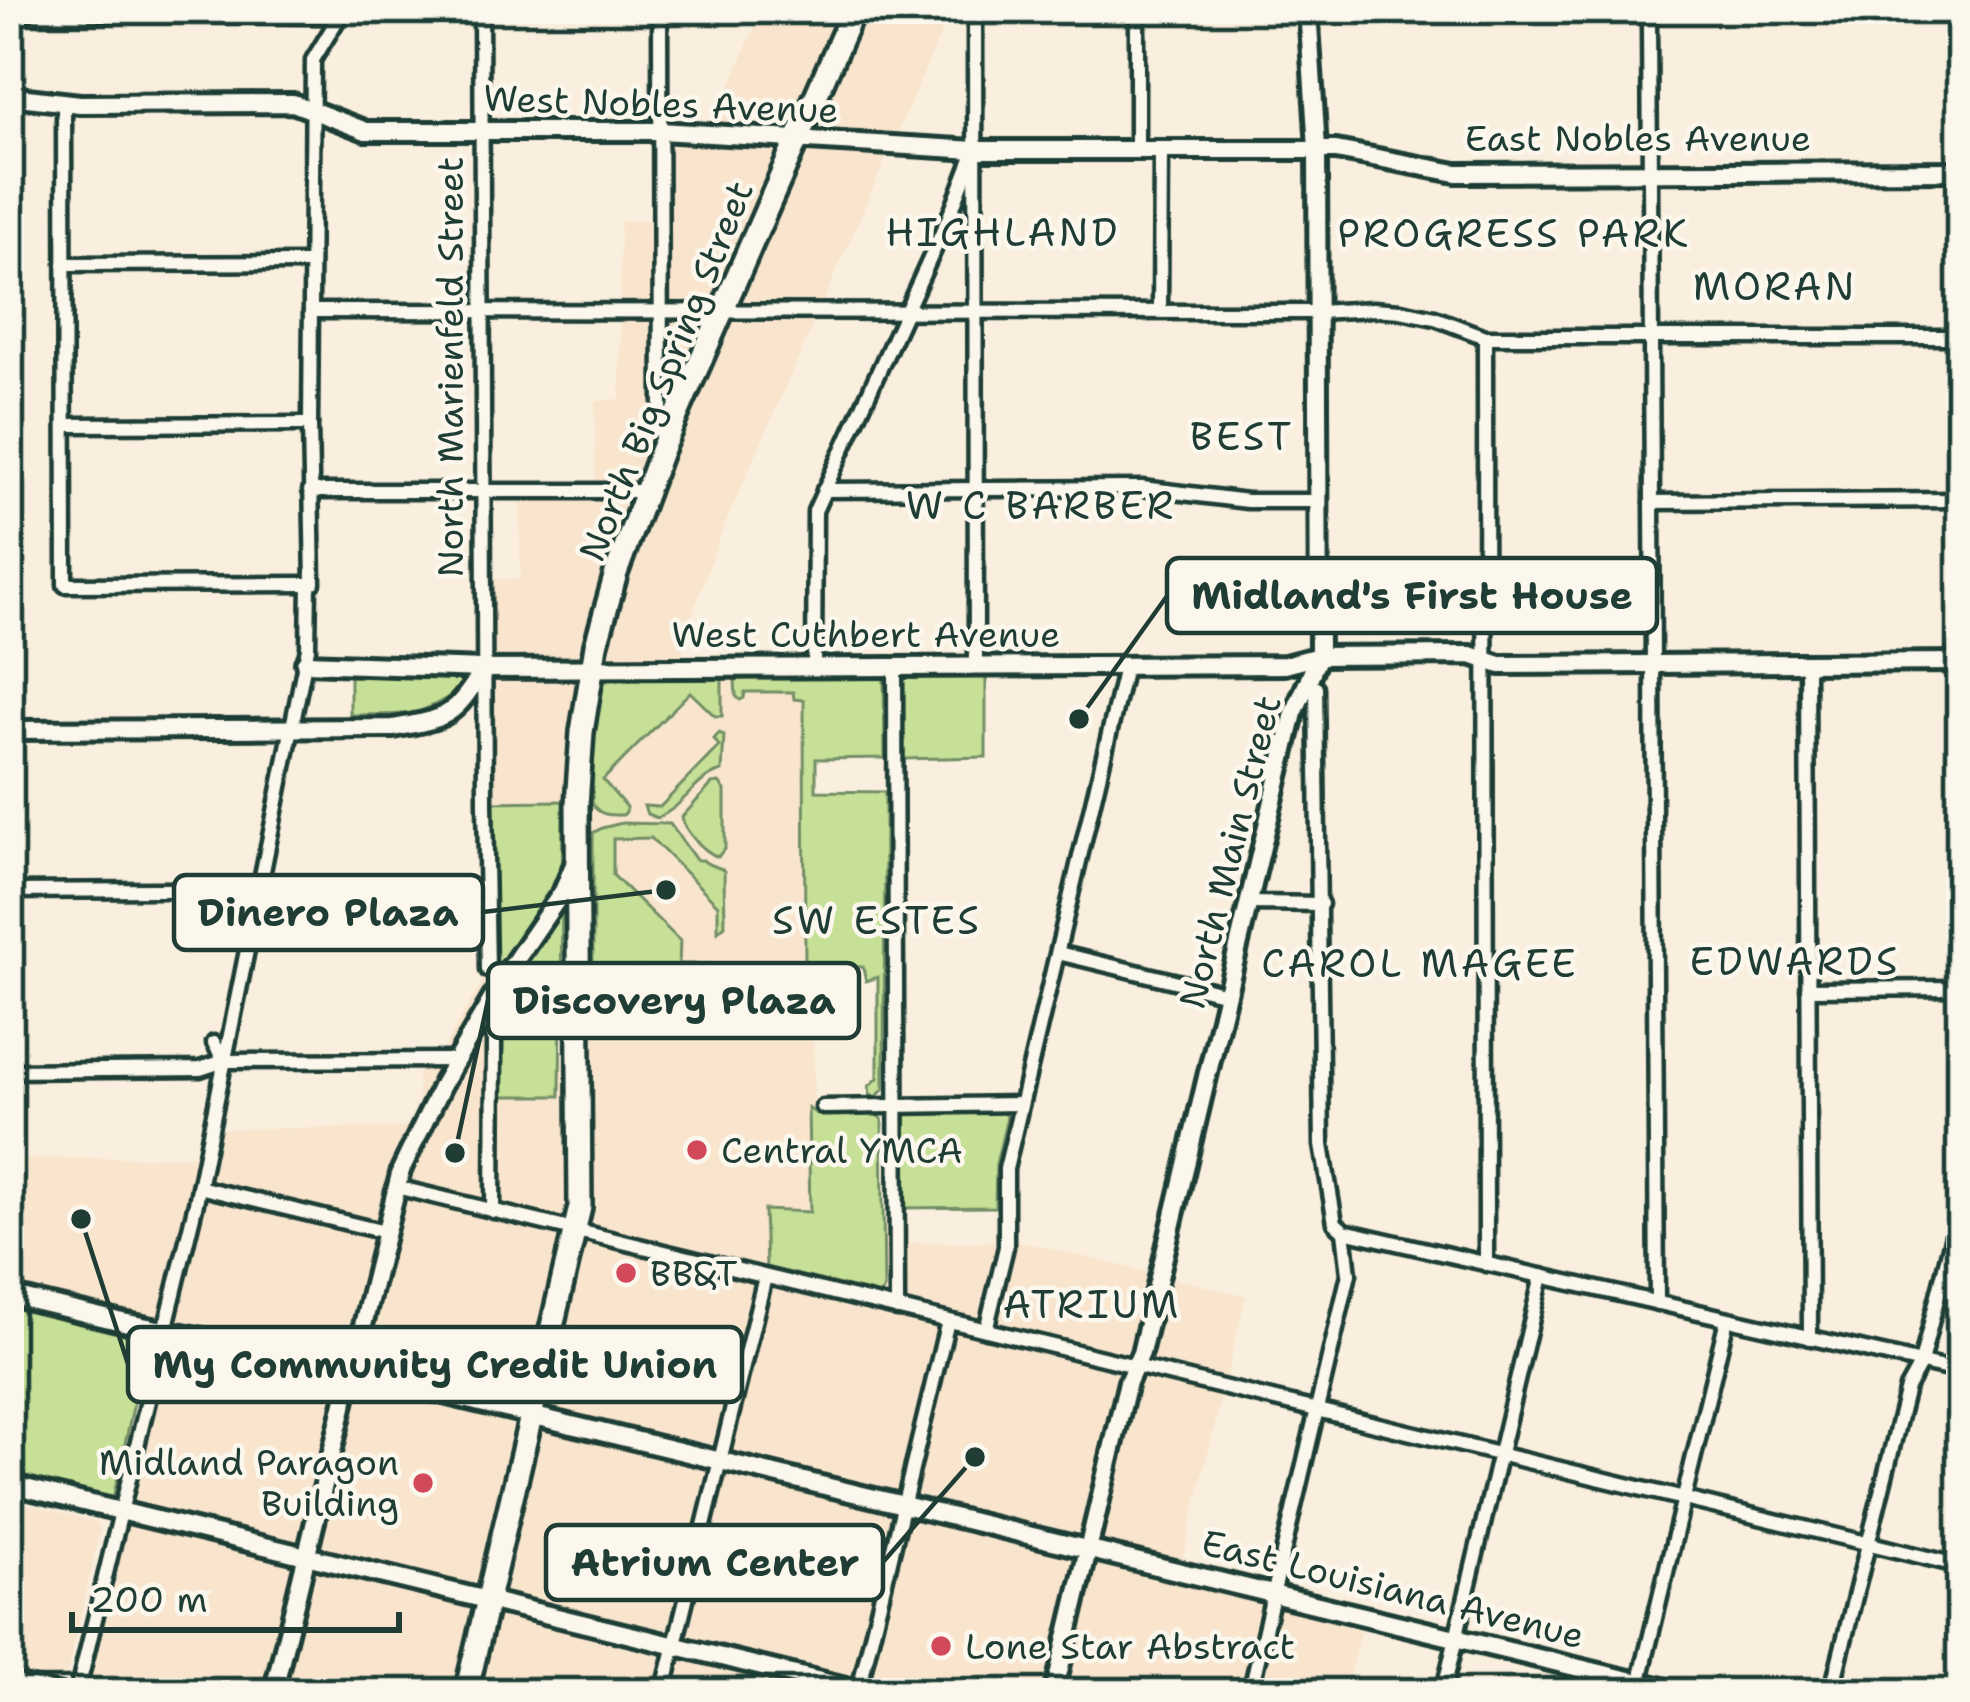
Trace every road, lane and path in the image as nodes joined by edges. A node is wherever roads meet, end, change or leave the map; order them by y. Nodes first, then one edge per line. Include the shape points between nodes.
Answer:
1 (481, 9) edge
2 (660, 9) edge
3 (854, 9) edge
4 (975, 9) edge
5 (1137, 9) edge
6 (1308, 9) edge
7 (1637, 9) edge
8 (1961, 9) edge
9 (9, 13) edge
10 (342, 13) edge
11 (1961, 20) edge
12 (9, 96) edge
13 (64, 102) junction
14 (313, 108) junction
15 (660, 131) junction
16 (482, 132) junction
17 (797, 139) junction
18 (1317, 149) junction
19 (975, 150) junction
20 (1137, 150) junction
21 (1161, 150) junction
22 (1961, 171) edge
23 (1650, 172) junction
24 (311, 263) junction
25 (64, 264) junction
26 (310, 311) junction
27 (483, 311) junction
28 (661, 311) junction
29 (723, 311) junction
30 (905, 311) junction
31 (975, 311) junction
32 (1160, 311) junction
33 (1317, 312) junction
34 (1651, 337) junction
35 (1961, 337) edge
36 (1485, 338) junction
37 (310, 424) junction
38 (65, 425) junction
39 (661, 451) junction
40 (976, 489) junction
41 (824, 490) junction
42 (310, 491) junction
43 (483, 491) junction
44 (646, 491) junction
45 (1961, 500) edge
46 (1319, 501) junction
47 (1652, 502) junction
48 (309, 584) junction
49 (1319, 656) junction
50 (1486, 659) junction
51 (484, 661) junction
52 (1807, 662) junction
53 (1961, 662) edge
54 (305, 663) junction
55 (1653, 663) junction
56 (895, 667) junction
57 (976, 667) junction
58 (1125, 667) junction
59 (591, 668) junction
60 (814, 668) junction
61 (1316, 687) dead end
62 (292, 728) junction
63 (9, 730) edge
64 (577, 857) junction
65 (486, 887) junction
66 (259, 890) junction
67 (9, 891) edge
68 (1250, 903) junction
69 (1321, 904) junction
70 (1058, 952) junction
71 (488, 970) dead end
72 (1961, 988) edge
73 (1808, 989) junction
74 (1227, 994) junction
75 (489, 1002) junction
76 (214, 1042) dead end
77 (455, 1060) junction
78 (224, 1061) junction
79 (9, 1071) edge
80 (1021, 1104) junction
81 (896, 1105) junction
82 (823, 1107) dead end
83 (199, 1187) junction
84 (396, 1187) junction
85 (1961, 1203) edge
86 (493, 1211) junction
87 (573, 1231) junction
88 (1344, 1231) junction
89 (385, 1232) junction
90 (1486, 1264) junction
91 (1542, 1276) junction
92 (765, 1277) junction
93 (9, 1295) edge
94 (1657, 1303) junction
95 (896, 1309) junction
96 (1727, 1319) junction
97 (948, 1321) junction
98 (165, 1329) junction
99 (986, 1330) junction
100 (1810, 1338) junction
101 (1921, 1363) junction
102 (1135, 1366) junction
103 (351, 1372) junction
104 (1961, 1372) edge
105 (1316, 1410) junction
106 (531, 1416) junction
107 (1499, 1454) junction
108 (719, 1460) junction
109 (9, 1484) edge
110 (1684, 1499) junction
111 (904, 1505) junction
112 (121, 1512) junction
113 (1868, 1544) junction
114 (1088, 1550) junction
115 (306, 1557) junction
116 (1961, 1566) edge
117 (1273, 1594) junction
118 (488, 1600) junction
119 (1456, 1639) junction
120 (674, 1646) junction
121 (9, 1680) edge
122 (1638, 1688) edge
123 (862, 1692) edge
124 (63, 1693) edge
125 (77, 1693) edge
126 (273, 1693) edge
127 (466, 1693) edge
128 (663, 1693) edge
129 (1054, 1693) edge
130 (1250, 1693) edge
131 (1443, 1693) edge
132 (1683, 1693) edge
133 (1832, 1693) edge

1 - 16 street, North Marienfeld Street
2 - 15 street
3 - 17 highway, North Big Spring Street
4 - 19 street
5 - 20 street
6 - 18 street, North Main Street
7 - 23 street via 1649,22
8 - 11 street
9 - 10 street
10 - 14 street via 313,60
12 - 13 street, West Nobles Avenue
13 - 14 street, West Nobles Avenue
13 - 25 street
14 - 16 street, West Nobles Avenue via 366,131
14 - 24 street
15 - 16 street, West Nobles Avenue
15 - 17 street, West Nobles Avenue
15 - 28 street
16 - 27 street, North Marienfeld Street
17 - 19 street, West Nobles Avenue
17 - 29 highway, North Big Spring Street
18 - 21 street, West Nobles Avenue
18 - 23 street, East Nobles Avenue via 1456,173
18 - 33 street, North Main Street
19 - 20 street, West Nobles Avenue
19 - 30 street
19 - 31 street
20 - 21 street, West Nobles Avenue
21 - 32 street
22 - 23 street, East Nobles Avenue
23 - 34 street
24 - 25 street
24 - 26 street
25 - 38 street
26 - 27 street
26 - 37 street
27 - 28 street
27 - 43 street, North Marienfeld Street
28 - 29 street
28 - 39 street
29 - 30 street
29 - 39 highway, North Big Spring Street
30 - 31 street
30 - 41 street
31 - 32 street
31 - 40 street
32 - 33 street
33 - 36 street via 1401,311
33 - 46 street, North Main Street
34 - 35 street
34 - 36 street
34 - 47 street
36 - 50 street
37 - 38 street
37 - 42 street
38 - 48 street via 65,585
39 - 44 highway, North Big Spring Street
40 - 41 street
40 - 46 street via 1142,488
40 - 57 street
41 - 60 street via 815,511
42 - 43 street
42 - 48 street
43 - 44 street
43 - 51 street, North Marienfeld Street
44 - 59 highway, North Big Spring Street
45 - 47 street
46 - 49 street, North Main Street
47 - 55 street
48 - 54 street
49 - 50 street, West Cuthbert Avenue
49 - 58 street, West Cuthbert Avenue via 1285,665
49 - 68 street, North Main Street via 1294,712
50 - 55 street, West Cuthbert Avenue
50 - 90 street
51 - 54 street, West Cuthbert Avenue
51 - 59 street, West Cuthbert Avenue
51 - 62 street via 464,700 441,719 393,728
51 - 65 street, North Marienfeld Street
52 - 53 street, West Cuthbert Avenue
52 - 55 street, West Cuthbert Avenue
52 - 73 street
54 - 62 street
55 - 94 street
56 - 57 street, West Cuthbert Avenue
56 - 60 street, West Cuthbert Avenue
56 - 81 street
57 - 58 street, West Cuthbert Avenue
58 - 70 street
59 - 60 street, West Cuthbert Avenue
59 - 64 highway, North Big Spring Street
61 - 69 street
62 - 63 street
62 - 66 street
64 - 75 street
64 - 87 highway, North Big Spring Street via 580,1207
65 - 66 street
65 - 71 street, North Marienfeld Street
66 - 67 street
66 - 78 street
68 - 69 street
68 - 74 street, North Main Street
69 - 88 street via 1322,1145 1335,1222
70 - 74 street
70 - 80 street
72 - 73 street
73 - 100 street
74 - 102 street, North Main Street
75 - 77 street
75 - 86 street
76 - 78 street
77 - 78 street
77 - 84 street
78 - 79 street via 200,1069
78 - 83 street
80 - 81 street
80 - 99 street via 1006,1169 1006,1247
81 - 82 street
81 - 95 street
83 - 89 street
83 - 98 street
84 - 86 street
84 - 89 street
85 - 101 street
86 - 87 street
87 - 92 street
87 - 106 highway, North Big Spring Street
88 - 90 street
88 - 105 street via 1349,1274
89 - 103 street
90 - 91 street
91 - 94 street
91 - 107 street
92 - 95 street
92 - 108 street
93 - 98 street, East Louisiana Avenue
94 - 96 street
95 - 97 street
96 - 100 street
96 - 110 street
97 - 99 street
97 - 111 street
98 - 103 street, East Louisiana Avenue
98 - 112 street
99 - 102 street
100 - 101 street
101 - 104 street
101 - 113 street via 1907,1388
102 - 105 street
102 - 114 street, North Main Street
103 - 106 street, East Louisiana Avenue
103 - 115 street
105 - 107 street
105 - 117 street
106 - 108 street, East Louisiana Avenue
106 - 118 highway, North Big Spring Street
107 - 110 street
107 - 119 street
108 - 111 street, East Louisiana Avenue
108 - 120 street
109 - 112 street
110 - 113 street
110 - 122 street
111 - 114 street, East Louisiana Avenue
111 - 123 street
112 - 115 street
112 - 125 street
113 - 116 street
113 - 133 street
114 - 117 street, East Louisiana Avenue
114 - 129 street, North Main Street
115 - 118 street
115 - 126 street
117 - 119 street, East Louisiana Avenue
117 - 130 street
118 - 120 street
118 - 127 highway, North Big Spring Street
119 - 122 street, East Louisiana Avenue
119 - 131 street
120 - 123 street
120 - 128 street
121 - 124 street
122 - 132 street, East Louisiana Avenue

